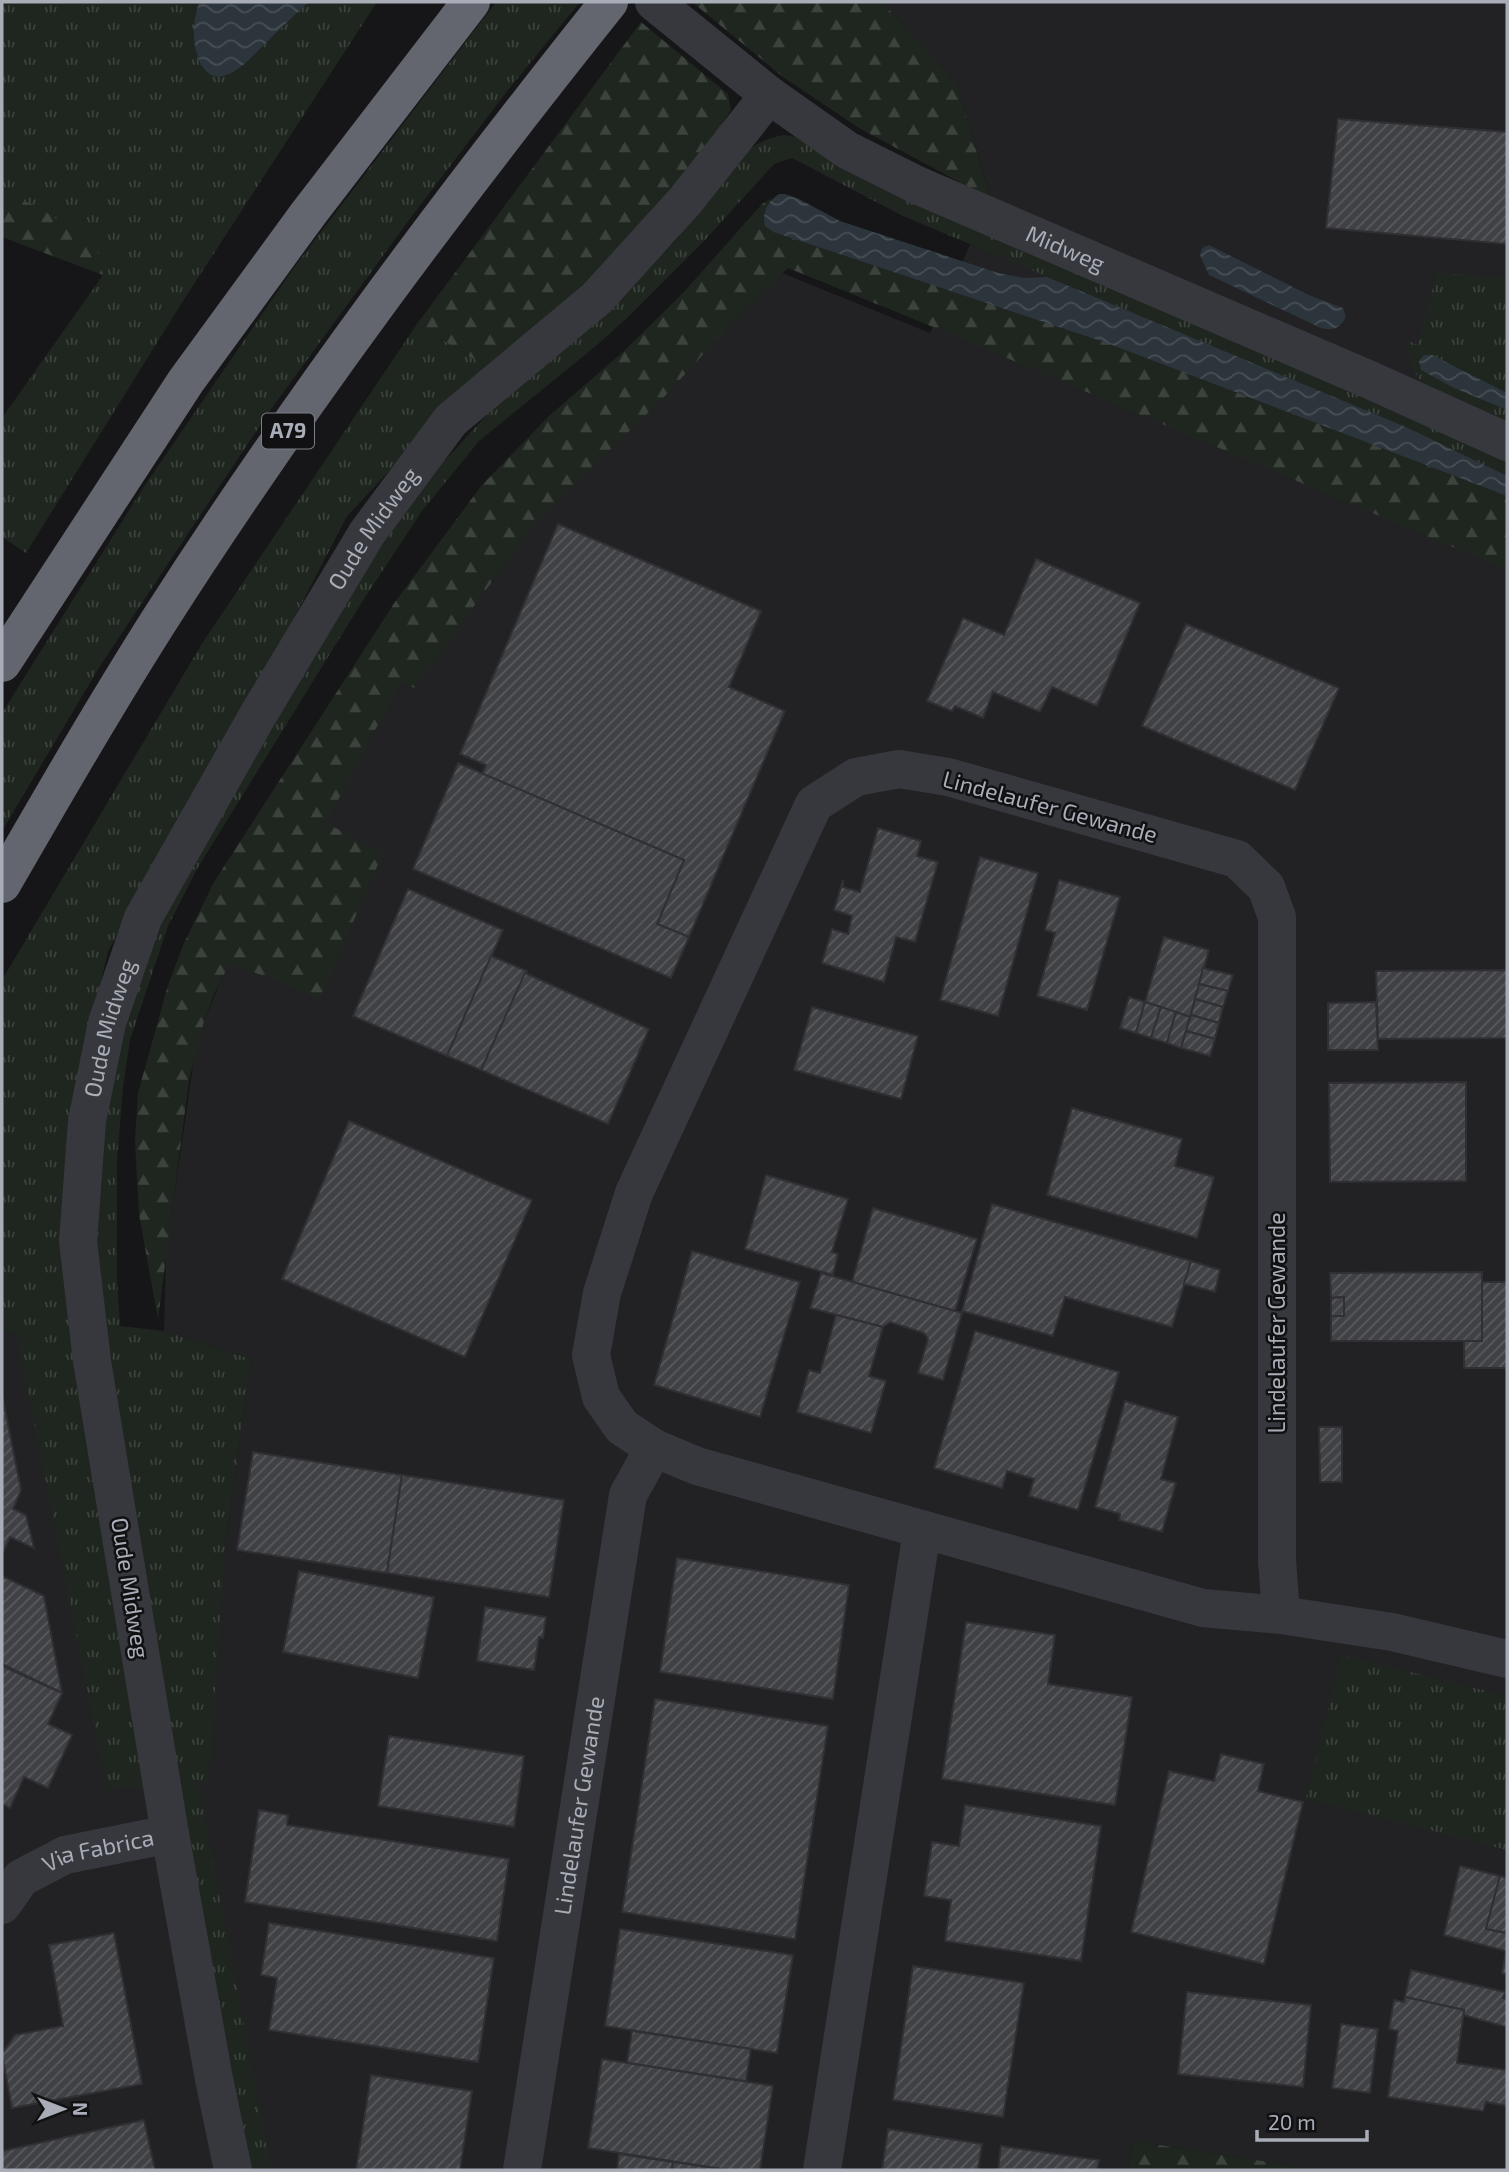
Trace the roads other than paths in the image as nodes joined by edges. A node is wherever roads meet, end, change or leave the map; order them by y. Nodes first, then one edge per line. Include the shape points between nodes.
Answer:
1 (471, 2) edge
2 (609, 2) edge
3 (662, 8) edge
4 (769, 95) junction
5 (1507, 442) edge
6 (2, 663) edge
7 (2, 884) edge
8 (654, 1448) junction
9 (922, 1531) junction
10 (1281, 1615) junction
11 (1507, 1659) edge
12 (170, 1834) junction
13 (2, 1905) edge
14 (233, 2170) edge
15 (522, 2170) edge
16 (822, 2170) edge

1 - 6 highway via 186,381
2 - 7 highway, A79 via 417,247 317,388 163,615
3 - 4 street, Midweg
4 - 5 street, Midweg via 847,150 917,185
4 - 12 street, Oude Midweg via 685,201 597,298 451,420 367,533 258,715 138,931 107,1023 87,1121 78,1241 92,1361
8 - 9 street, Lindelaufer Gewande via 698,1466
8 - 10 street, Lindelaufer Gewande via 622,1427 601,1397 591,1355 602,1293 634,1193 814,804 856,777 899,769 948,777 1237,859 1266,887 1277,918 1277,1560
8 - 15 street, Lindelaufer Gewande via 628,1495
9 - 10 street, Lindelaufer Gewande via 1203,1608
9 - 16 street
10 - 11 street, Lindelaufer Gewande via 1392,1632
12 - 13 street, Via Fabrica via 65,1855 21,1878
12 - 14 street, Oude Midweg

